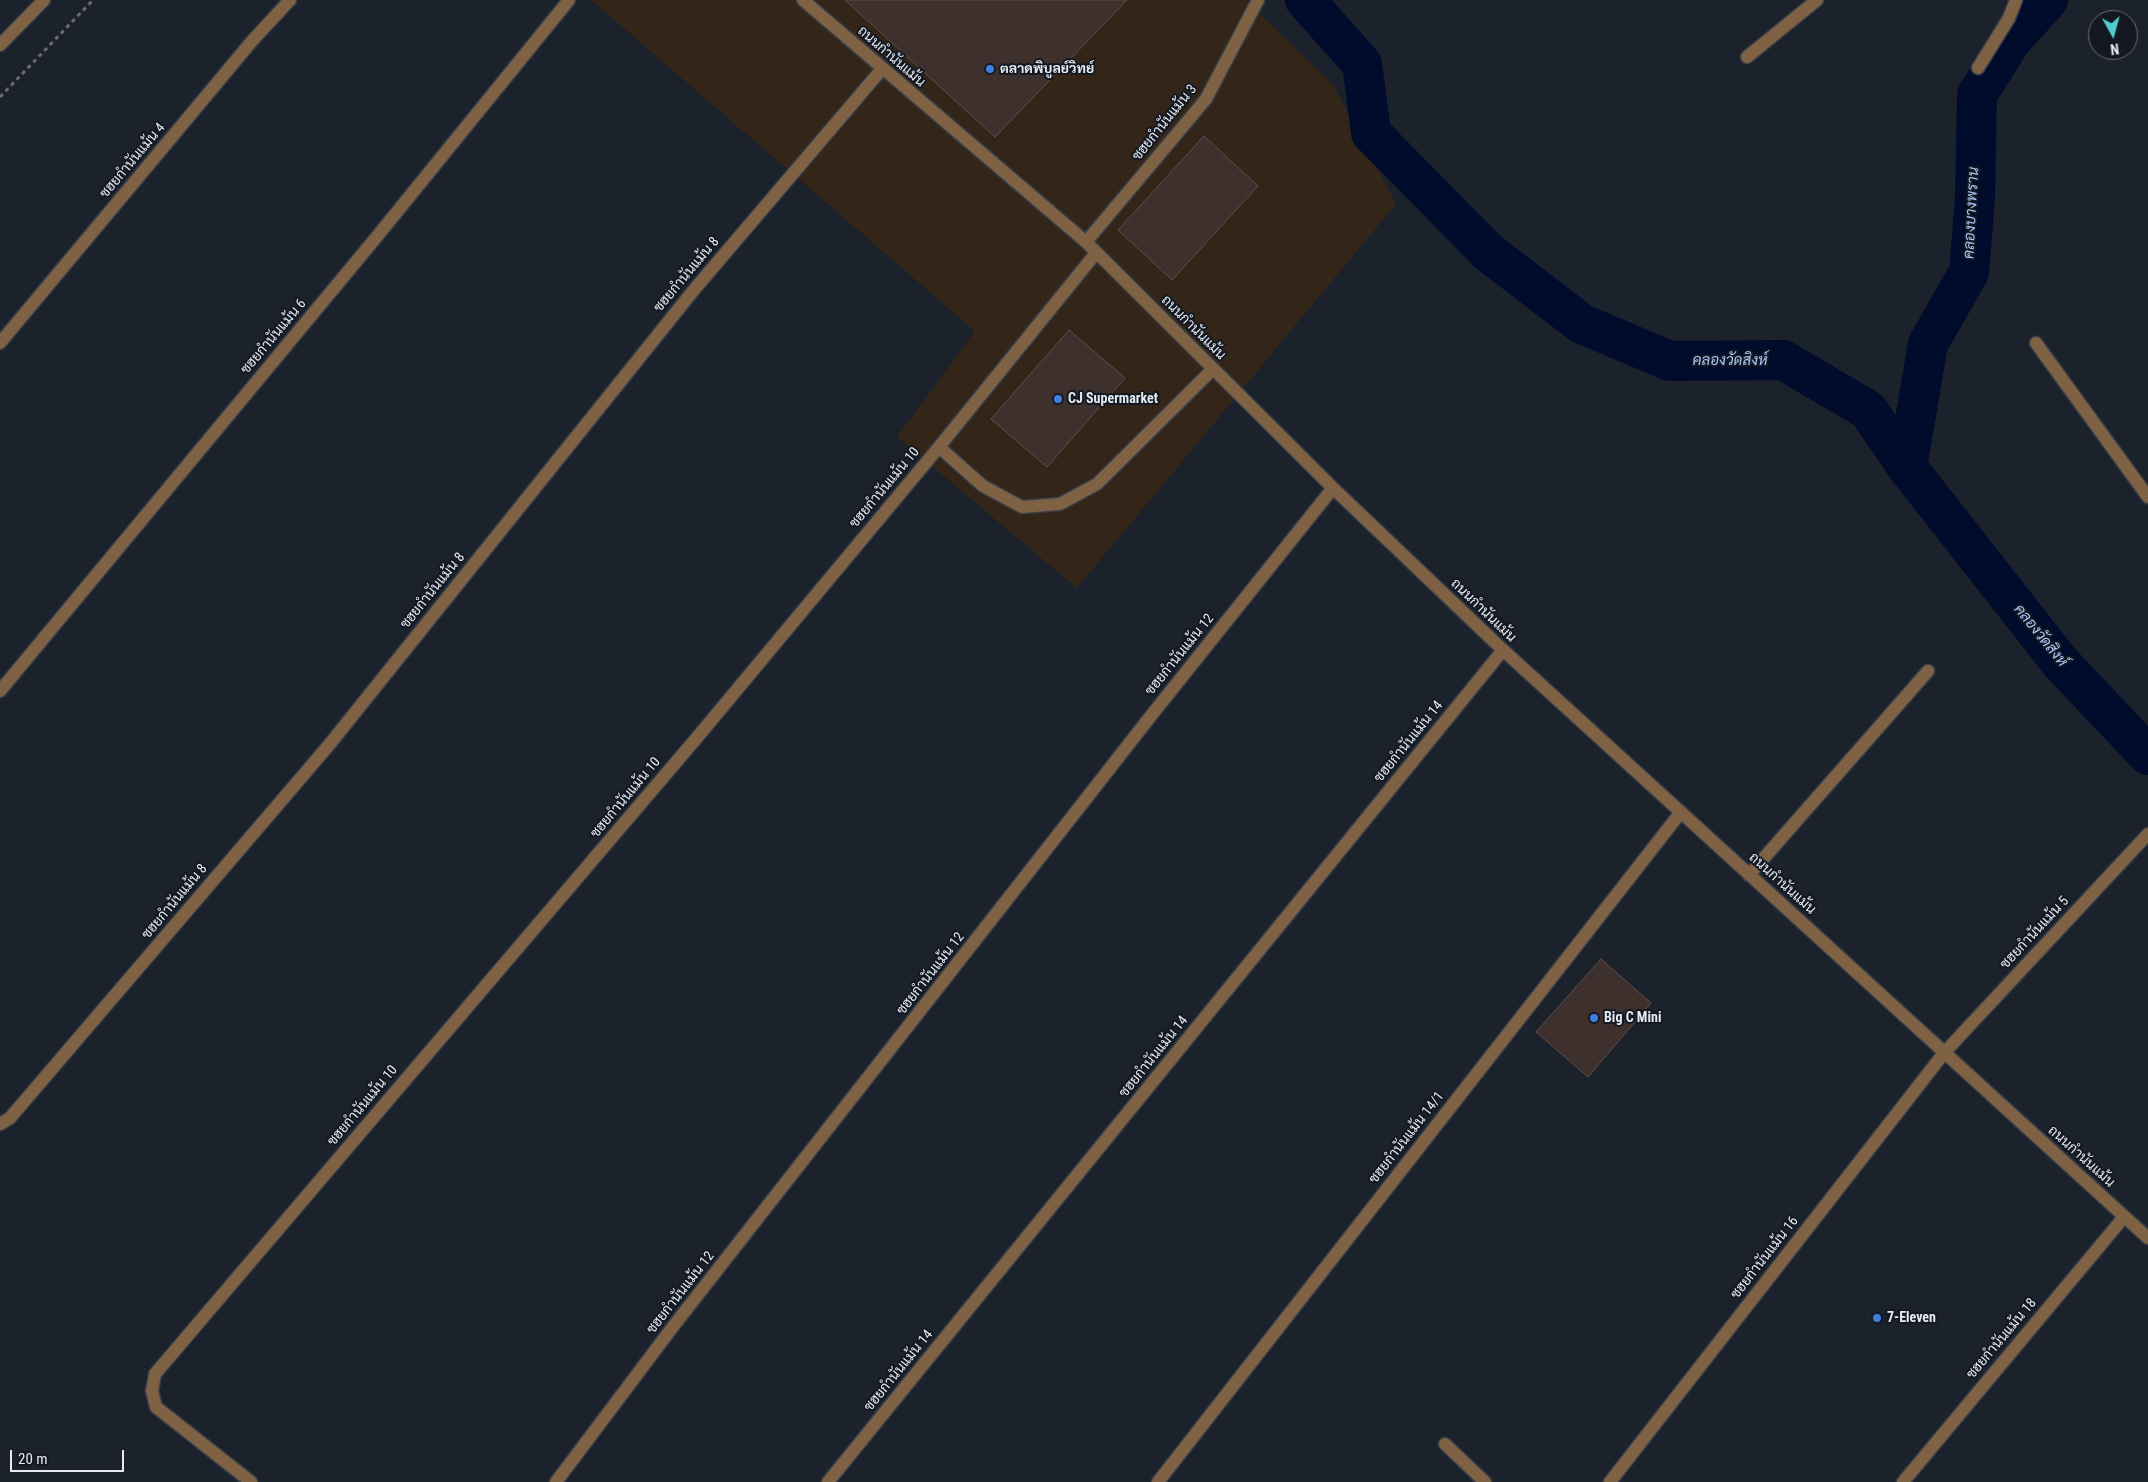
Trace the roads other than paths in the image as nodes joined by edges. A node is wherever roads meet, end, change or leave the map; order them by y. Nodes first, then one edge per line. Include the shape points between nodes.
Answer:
1 (44, 0) edge
2 (290, 0) edge
3 (569, 0) edge
4 (803, 0) edge
5 (1258, 0) edge
6 (1817, 0) edge
7 (2016, 0) edge
8 (0, 45) edge
9 (1747, 57) dead end
10 (1978, 68) dead end
11 (882, 69) junction
12 (1086, 242) junction
13 (1096, 253) junction
14 (0, 343) edge
15 (2036, 343) dead end
16 (1213, 369) junction
17 (939, 447) junction
18 (1333, 488) junction
19 (2148, 497) edge
20 (1503, 650) junction
21 (1928, 671) dead end
22 (0, 691) edge
23 (1681, 812) junction
24 (2148, 834) edge
25 (1750, 875) junction
26 (1944, 1053) junction
27 (0, 1124) edge
28 (2124, 1216) junction
29 (2148, 1238) edge
30 (1445, 1444) dead end
31 (250, 1482) edge
32 (556, 1482) edge
33 (828, 1482) edge
34 (1158, 1482) edge
35 (1485, 1482) edge
36 (1610, 1482) edge
37 (1903, 1482) edge

1 - 8 street
2 - 14 street, ซฮยกำนันแม้น 4 via 252,41
3 - 22 street, ซฮยกำนันแม้น 6
4 - 11 street, ถนนกำนันแม้น
5 - 12 street, ซฮยกำนันแม้น 3 via 1206,99
6 - 9 street
7 - 10 street via 2009,18
11 - 12 street, ถนนกำนันแม้น
11 - 27 street, ซฮยกำนันแม้น 8 via 693,290 329,744 10,1118
12 - 13 street, ถนนกำนันแม้น
13 - 16 street, ถนนกำนันแม้น
13 - 17 street, ซฮยกำนันแม้น 10
15 - 19 street
16 - 17 street via 1097,484 1060,504 1022,507 983,486
16 - 18 street, ถนนกำนันแม้น
17 - 31 street, ซฮยกำนันแม้น 10 via 700,734 155,1374 152,1391 156,1407
18 - 20 street, ถนนกำนันแม้น
18 - 32 street, ซฮยกำนันแม้น 12 via 675,1324
20 - 23 street, ถนนกำนันแม้น
20 - 33 street, ซฮยกำนันแม้น 14
21 - 25 street
23 - 25 street, ถนนกำนันแม้น
23 - 34 street, ซฮยกำนันแม้น 14/1
24 - 26 street, ซฮยกำนันแม้น 5
25 - 26 street, ถนนกำนันแม้น
26 - 28 street, ถนนกำนันแม้น
26 - 36 street, ซฮยกำนันแม้น 16
28 - 29 street, ถนนกำนันแม้น
28 - 37 street, ซฮยกำนันแม้น 18
30 - 35 street

